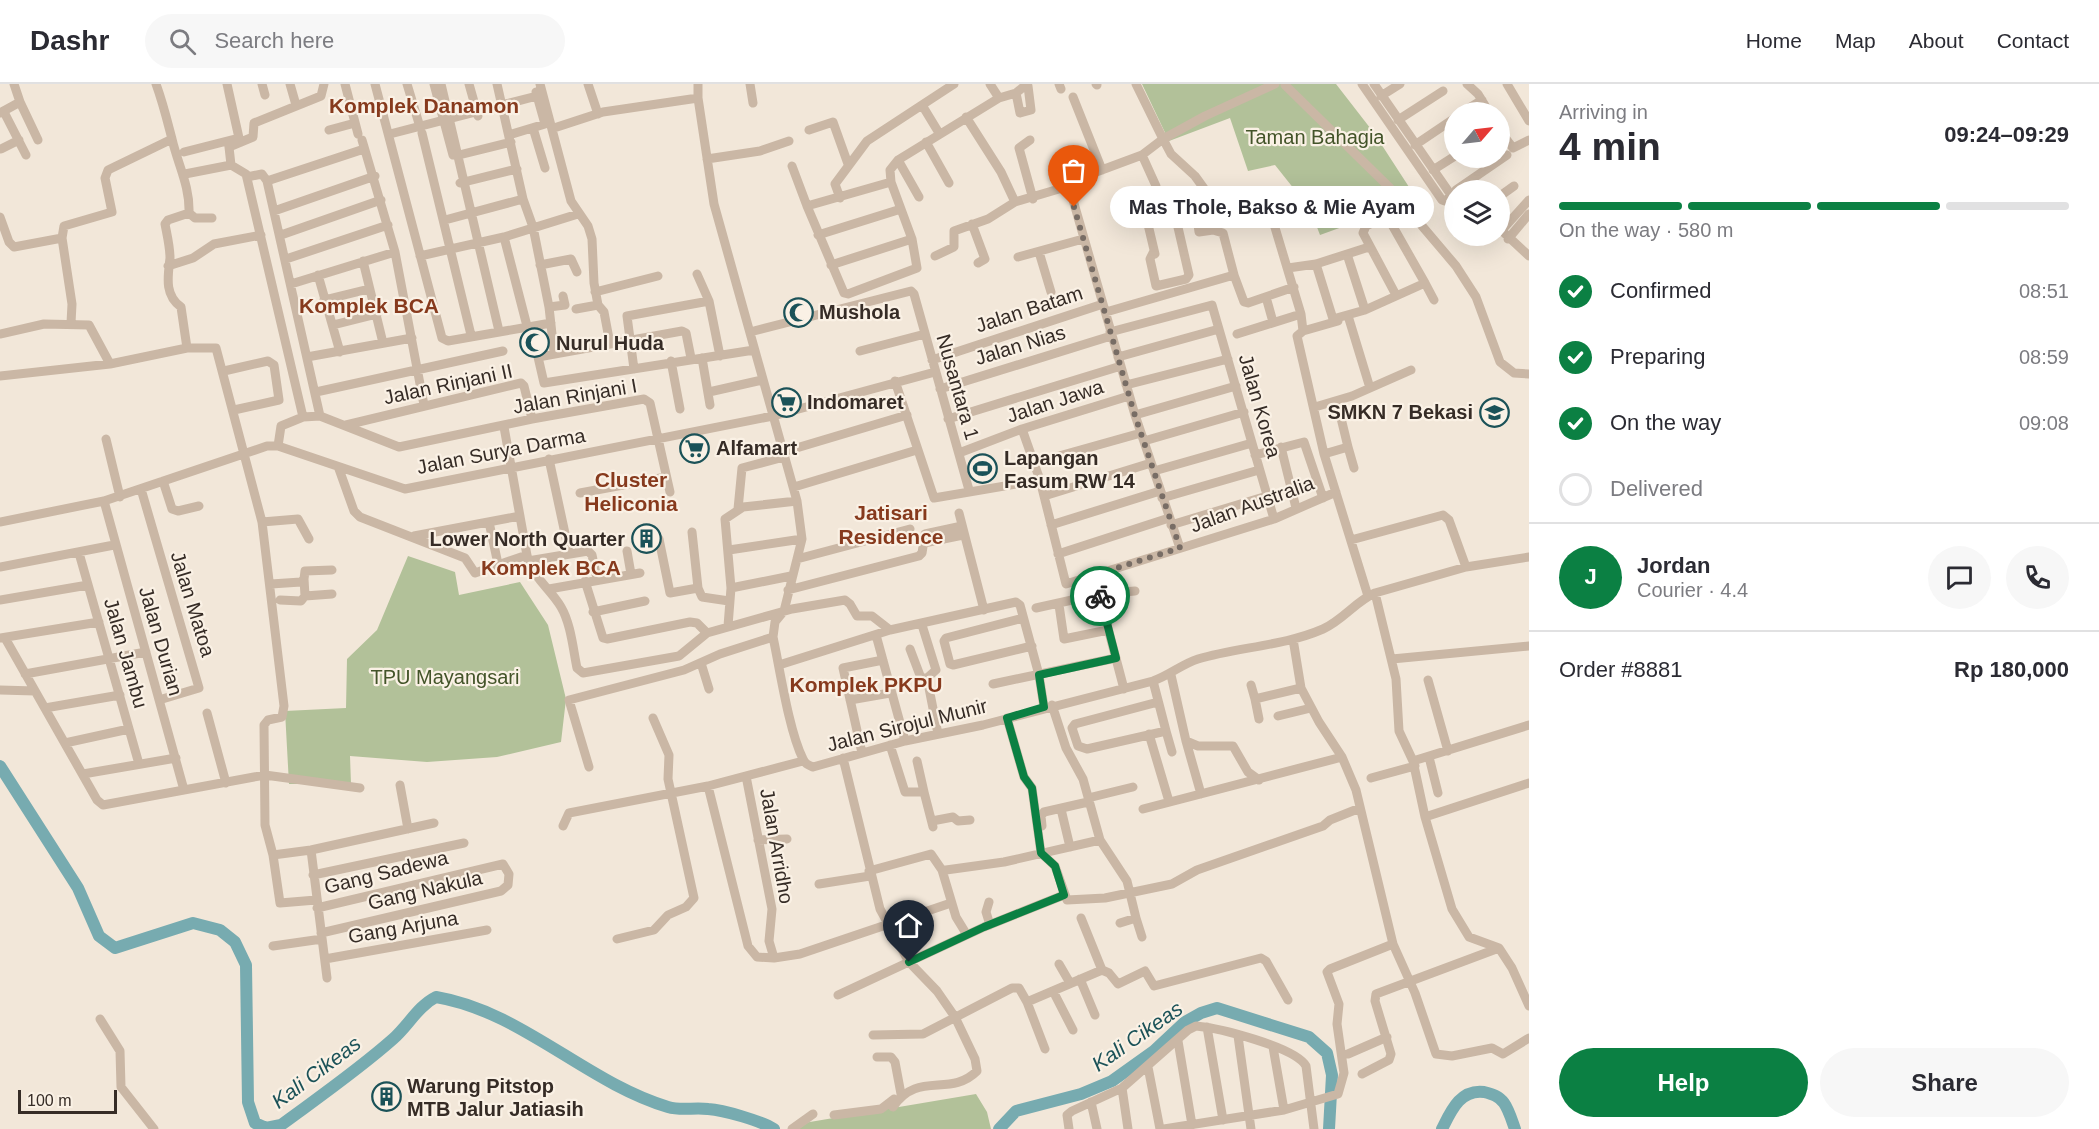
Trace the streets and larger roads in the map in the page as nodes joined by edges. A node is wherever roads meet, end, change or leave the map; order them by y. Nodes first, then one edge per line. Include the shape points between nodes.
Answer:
1 (14, 84) edge
2 (156, 84) edge
3 (226, 84) edge
4 (262, 84) edge
5 (290, 84) edge
6 (326, 84) edge
7 (345, 84) edge
8 (375, 84) edge
9 (407, 84) edge
10 (434, 84) edge
11 (441, 84) edge
12 (469, 84) edge
13 (497, 84) edge
14 (535, 84) edge
15 (540, 84) edge
16 (588, 84) edge
17 (698, 84) edge
18 (750, 84) edge
19 (954, 84) edge
20 (990, 84) edge
21 (1136, 84) edge
22 (1280, 84) edge
23 (1362, 84) edge
24 (1374, 84) edge
25 (1400, 84) edge
26 (1467, 84) edge
27 (1507, 84) edge
28 (1027, 85) edge
29 (1443, 91) dead end
30 (1016, 93) junction
31 (265, 95) dead end
32 (537, 96) junction
33 (1381, 96) junction
34 (1073, 97) dead end
35 (698, 98) junction
36 (999, 98) junction
37 (1482, 100) joint
38 (20, 102) junction
39 (1479, 102) edge
40 (753, 103) dead end
41 (296, 105) junction
42 (922, 105) junction
43 (504, 107) junction
44 (2, 113) edge
45 (598, 114) junction
46 (477, 115) junction
47 (966, 117) junction
48 (1398, 120) junction
49 (1529, 121) edge
50 (355, 123) junction
51 (449, 123) junction
52 (1444, 125) edge
53 (533, 128) junction
54 (554, 128) junction
55 (329, 130) dead end
56 (421, 130) junction
57 (808, 130) dead end
58 (939, 134) junction
59 (391, 137) junction
60 (510, 138) junction
61 (172, 139) junction
62 (1163, 139) junction
63 (19, 140) junction
64 (38, 140) dead end
65 (1029, 140) dead end
66 (1529, 140) edge
67 (361, 141) junction
68 (789, 141) dead end
69 (926, 142) junction
70 (1510, 144) edge
71 (1414, 145) junction
72 (1, 149) edge
73 (184, 152) dead end
74 (26, 155) dead end
75 (459, 155) junction
76 (1142, 155) junction
77 (707, 159) junction
78 (898, 160) junction
79 (1444, 163) edge
80 (848, 164) junction
81 (231, 165) junction
82 (792, 166) dead end
83 (546, 168) dead end
84 (1492, 168) edge
85 (517, 169) junction
86 (1102, 170) junction
87 (1433, 170) junction
88 (185, 174) junction
89 (375, 176) junction
90 (247, 177) junction
91 (1477, 180) edge
92 (267, 181) junction
93 (891, 182) junction
94 (949, 183) dead end
95 (464, 184) junction
96 (1444, 185) edge
97 (1069, 186) junction
98 (1156, 186) dead end
99 (1444, 186) edge
100 (1514, 186) dead end
101 (1510, 189) edge
102 (919, 197) dead end
103 (840, 198) junction
104 (1033, 198) junction
105 (523, 199) junction
106 (381, 200) junction
107 (1529, 200) edge
108 (1213, 201) junction
109 (1015, 202) junction
110 (807, 206) junction
111 (901, 209) junction
112 (1174, 210) dead end
113 (274, 212) junction
114 (189, 213) junction
115 (470, 213) junction
116 (578, 214) junction
117 (1146, 216) dead end
118 (1528, 216) edge
119 (0, 217) edge
120 (212, 218) dead end
121 (445, 220) junction
122 (1510, 224) edge
123 (388, 225) junction
124 (972, 225) junction
125 (533, 227) junction
126 (1510, 228) edge
127 (261, 235) junction
128 (280, 235) junction
129 (818, 235) junction
130 (504, 237) junction
131 (62, 238) junction
132 (912, 239) junction
133 (1083, 239) junction
134 (1510, 239) edge
135 (478, 243) junction
136 (1369, 247) junction
137 (452, 250) junction
138 (395, 252) junction
139 (1039, 252) junction
140 (1347, 254) junction
141 (420, 256) junction
142 (935, 256) dead end
143 (1529, 256) edge
144 (1018, 257) dead end
145 (286, 259) junction
146 (363, 261) junction
147 (978, 263) dead end
148 (1316, 264) junction
149 (540, 265) junction
150 (831, 265) junction
151 (168, 266) junction
152 (1288, 268) junction
153 (577, 272) dead end
154 (697, 274) dead end
155 (318, 275) junction
156 (1234, 275) junction
157 (658, 276) dead end
158 (1425, 283) junction
159 (291, 284) junction
160 (1294, 287) junction
161 (369, 289) junction
162 (1163, 290) junction
163 (596, 292) junction
164 (1050, 292) dead end
165 (1396, 295) junction
166 (563, 296) dead end
167 (1266, 297) junction
168 (324, 300) junction
169 (1434, 300) dead end
170 (709, 301) junction
171 (1211, 304) joint
172 (598, 305) junction
173 (549, 307) junction
174 (1105, 308) junction
175 (576, 309) dead end
176 (1364, 312) junction
177 (377, 314) junction
178 (1301, 314) junction
179 (1349, 318) junction
180 (1273, 322) junction
181 (71, 323) junction
182 (551, 323) junction
183 (333, 325) junction
184 (527, 326) junction
185 (1219, 329) junction
186 (498, 331) junction
187 (1303, 331) junction
188 (750, 332) junction
189 (0, 334) edge
190 (924, 334) junction
191 (1111, 334) junction
192 (1237, 334) dead end
193 (471, 335) junction
194 (412, 338) junction
195 (629, 341) junction
196 (383, 343) junction
197 (610, 344) junction
198 (188, 348) junction
199 (754, 350) junction
200 (503, 351) dead end
201 (860, 351) dead end
202 (340, 352) junction
203 (554, 352) junction
204 (720, 356) junction
205 (308, 357) junction
206 (691, 358) junction
207 (702, 358) junction
208 (1228, 359) junction
209 (932, 360) junction
210 (671, 361) junction
211 (1119, 362) junction
212 (110, 364) junction
213 (634, 369) junction
214 (1411, 370) dead end
215 (224, 371) junction
216 (417, 372) junction
217 (935, 372) junction
218 (1529, 374) edge
219 (0, 376) edge
220 (762, 380) junction
221 (895, 381) junction
222 (1126, 385) junction
223 (1236, 386) junction
224 (1370, 388) junction
225 (940, 389) junction
226 (316, 392) junction
227 (709, 392) junction
228 (1129, 396) junction
229 (424, 405) junction
230 (710, 405) dead end
231 (1315, 407) junction
232 (680, 409) dead end
233 (234, 410) junction
234 (1244, 412) junction
235 (1340, 414) dead end
236 (320, 416) junction
237 (773, 416) junction
238 (907, 416) junction
239 (1135, 416) junction
240 (303, 417) junction
241 (532, 419) junction
242 (948, 419) junction
243 (346, 425) junction
244 (504, 426) junction
245 (1022, 429) junction
246 (1142, 437) junction
247 (106, 439) dead end
248 (657, 440) junction
249 (1252, 443) junction
250 (278, 446) junction
251 (1281, 447) junction
252 (1348, 447) junction
253 (917, 450) junction
254 (243, 452) junction
255 (959, 453) junction
256 (784, 454) junction
257 (1324, 454) junction
258 (1255, 455) junction
259 (549, 459) junction
260 (1034, 463) junction
261 (509, 466) junction
262 (1153, 467) junction
263 (1354, 468) dead end
264 (339, 469) junction
265 (1259, 470) junction
266 (666, 477) junction
267 (1040, 480) junction
268 (163, 481) junction
269 (794, 487) junction
270 (141, 489) junction
271 (969, 490) junction
272 (670, 492) dead end
273 (1336, 492) junction
274 (580, 493) dead end
275 (1161, 495) junction
276 (1044, 496) junction
277 (1267, 496) junction
278 (120, 497) junction
279 (1323, 498) junction
280 (104, 501) junction
281 (797, 501) junction
282 (199, 506) dead end
283 (1296, 508) junction
284 (738, 509) junction
285 (959, 513) dead end
286 (520, 516) junction
287 (1274, 519) junction
288 (0, 522) edge
289 (262, 522) junction
290 (489, 522) junction
291 (1170, 522) junction
292 (1051, 525) junction
293 (910, 529) dead end
294 (962, 530) junction
295 (692, 532) dead end
296 (414, 536) junction
297 (309, 539) dead end
298 (659, 539) dead end
299 (802, 539) junction
300 (1351, 540) junction
301 (114, 545) junction
302 (1180, 548) junction
303 (729, 550) junction
304 (627, 551) dead end
305 (79, 552) junction
306 (569, 552) junction
307 (1058, 554) junction
308 (1529, 557) edge
309 (527, 558) junction
310 (797, 559) junction
311 (498, 564) junction
312 (0, 567) edge
313 (1466, 567) junction
314 (332, 570) dead end
315 (1094, 575) junction
316 (791, 576) junction
317 (304, 579) junction
318 (597, 579) junction
319 (585, 581) junction
320 (271, 584) junction
321 (88, 585) junction
322 (698, 588) junction
323 (731, 588) junction
324 (549, 589) junction
325 (788, 590) junction
326 (1135, 591) dead end
327 (332, 594) dead end
328 (1099, 594) junction
329 (1372, 595) junction
330 (305, 596) junction
331 (0, 600) edge
332 (280, 600) dead end
333 (645, 601) dead end
334 (729, 601) junction
335 (1059, 605) junction
336 (1036, 608) dead end
337 (984, 610) junction
338 (784, 611) junction
339 (592, 612) junction
340 (1023, 618) junction
341 (99, 622) junction
342 (922, 625) junction
343 (728, 626) junction
344 (890, 630) junction
345 (1108, 630) junction
346 (707, 633) junction
347 (876, 635) junction
348 (773, 637) junction
349 (2, 638) edge
350 (1293, 639) junction
351 (1032, 646) junction
352 (1529, 646) edge
353 (910, 649) dead end
354 (146, 651) junction
355 (109, 658) junction
356 (1116, 658) junction
357 (883, 660) junction
358 (1392, 660) junction
359 (701, 663) junction
360 (779, 665) junction
361 (25, 674) junction
362 (1039, 675) junction
363 (1171, 675) junction
364 (927, 678) junction
365 (1428, 680) dead end
366 (1153, 681) junction
367 (993, 684) dead end
368 (1251, 684) dead end
369 (1301, 688) junction
370 (709, 689) dead end
371 (1124, 689) junction
372 (0, 690) edge
373 (35, 691) junction
374 (890, 693) junction
375 (120, 695) junction
376 (1255, 699) junction
377 (159, 700) junction
378 (850, 700) junction
379 (1158, 702) junction
380 (1048, 706) junction
381 (45, 708) junction
382 (1311, 708) junction
383 (207, 713) dead end
384 (1278, 716) dead end
385 (653, 718) dead end
386 (1007, 718) junction
387 (1259, 719) dead end
388 (1529, 725) edge
389 (129, 729) junction
390 (1166, 731) junction
391 (938, 734) junction
392 (1149, 734) junction
393 (905, 741) junction
394 (1186, 741) junction
395 (65, 743) junction
396 (890, 745) junction
397 (1448, 751) junction
398 (1172, 752) dead end
399 (862, 753) junction
400 (1429, 757) junction
401 (176, 758) junction
402 (1342, 758) junction
403 (843, 759) junction
404 (803, 761) junction
405 (917, 761) dead end
406 (140, 764) junction
407 (1414, 764) junction
408 (589, 767) dead end
409 (83, 774) junction
410 (265, 775) junction
411 (746, 776) junction
412 (1371, 778) dead end
413 (1259, 780) junction
414 (226, 783) junction
415 (1529, 783) edge
416 (400, 785) dead end
417 (708, 786) junction
418 (1133, 787) dead end
419 (360, 788) dead end
420 (184, 790) junction
421 (924, 792) junction
422 (1438, 793) dead end
423 (671, 794) junction
424 (1201, 794) junction
425 (1168, 798) dead end
426 (1088, 800) junction
427 (1061, 808) junction
428 (1360, 808) junction
429 (1143, 809) dead end
430 (1425, 817) junction
431 (970, 820) dead end
432 (434, 823) dead end
433 (563, 826) dead end
434 (408, 829) junction
435 (787, 839) dead end
436 (758, 840) junction
437 (1100, 840) junction
438 (464, 843) dead end
439 (1070, 847) junction
440 (311, 850) junction
441 (1044, 852) junction
442 (273, 855) junction
443 (942, 870) junction
444 (463, 872) joint
445 (869, 873) junction
446 (313, 875) junction
447 (819, 884) dead end
448 (1130, 891) junction
449 (1064, 895) junction
450 (989, 902) dead end
451 (951, 903) junction
452 (317, 904) junction
453 (1081, 918) dead end
454 (1136, 918) junction
455 (1119, 923) dead end
456 (888, 925) junction
457 (990, 925) junction
458 (487, 930) dead end
459 (967, 935) junction
460 (322, 936) junction
461 (1142, 937) dead end
462 (617, 939) dead end
463 (1393, 945) junction
464 (273, 946) dead end
465 (1499, 948) junction
466 (774, 958) junction
467 (325, 959) junction
468 (909, 962) junction
469 (1059, 964) dead end
470 (1102, 970) junction
471 (327, 978) dead end
472 (1080, 979) junction
473 (1409, 980) junction
474 (1070, 983) junction
475 (1053, 991) junction
476 (838, 995) dead end
477 (1288, 1000) dead end
478 (1027, 1002) junction
479 (1529, 1006) edge
480 (1095, 1015) dead end
481 (955, 1017) junction
482 (100, 1019) dead end
483 (1207, 1027) junction
484 (1073, 1030) dead end
485 (873, 1035) dead end
486 (1238, 1036) junction
487 (1387, 1037) junction
488 (1529, 1038) edge
489 (1178, 1041) junction
490 (1273, 1047) junction
491 (1045, 1049) dead end
492 (1348, 1053) dead end
493 (877, 1057) dead end
494 (1148, 1067) junction
495 (1362, 1074) dead end
496 (1122, 1088) junction
497 (901, 1095) junction
498 (1091, 1102) junction
499 (1310, 1104) junction
500 (893, 1107) dead end
501 (1284, 1110) junction
502 (813, 1114) dead end
503 (834, 1115) dead end
504 (1249, 1117) junction
505 (1222, 1120) junction
506 (1192, 1125) junction
507 (154, 1129) edge
508 (792, 1129) edge
509 (1069, 1129) edge
510 (1097, 1129) edge
511 (1128, 1129) edge
512 (1162, 1129) edge
513 (1251, 1129) edge
514 (1314, 1129) edge

1 - 38 street
2 - 61 street
3 - 73 street via 239,138
4 - 31 street
5 - 41 street
6 - 41 street via 321,96
7 - 50 street
8 - 59 street
9 - 56 street
10 - 51 street
11 - 51 street
12 - 46 street
13 - 43 street
14 - 32 street
15 - 54 street
16 - 45 street
17 - 35 street
18 - 40 street
19 - 42 street
20 - 36 street
21 - 62 street
22 - 62 street
22 - 218 street via 1389,187 1476,297 1500,362 1514,373
23 - 99 street
24 - 33 street
25 - 33 street
26 - 37 street
27 - 49 street
28 - 30 street
28 - 30 street via 1031,110 1020,112
29 - 48 street
30 - 36 street
32 - 43 street
32 - 53 street via 545,124
33 - 48 street
34 - 86 street
35 - 45 street
35 - 77 street
36 - 47 street
37 - 39 street
38 - 44 street
38 - 64 street
41 - 81 street via 254,123 253,137 229,147
42 - 58 street
42 - 80 street via 867,141
43 - 46 street
43 - 60 street
44 - 63 street
45 - 54 street
46 - 51 street
47 - 58 street
47 - 109 street via 996,162
48 - 71 street
50 - 55 street
50 - 67 street
51 - 56 street
51 - 75 street
51 - 95 street
52 - 71 street
53 - 60 street
53 - 83 street
54 - 116 street via 570,197
56 - 59 street
56 - 121 street
57 - 80 street via 833,122
58 - 69 street
59 - 141 street
60 - 75 street
60 - 85 street
61 - 88 street
61 - 131 street via 108,170 105,178 112,212 64,226
62 - 76 street
62 - 108 street via 1171,154 1195,176
63 - 72 street
63 - 74 street
65 - 104 street via 1020,148
66 - 70 street via 1513,148
67 - 89 street
67 - 92 street
68 - 77 street via 760,151
69 - 78 street
69 - 94 street
71 - 87 street
75 - 95 street
76 - 86 street
76 - 98 street
77 - 188 street via 714,204
78 - 93 street via 890,170
78 - 102 street
79 - 87 street
80 - 103 street via 835,184
81 - 88 street
81 - 90 street
82 - 110 street
84 - 91 street
85 - 95 street
85 - 105 street
86 - 97 street via 1072,181
87 - 96 street
88 - 114 street
89 - 106 street
89 - 113 street
90 - 92 street via 262,174
90 - 127 street
92 - 113 street
93 - 103 street
93 - 111 street
95 - 115 street
97 - 104 street
97 - 133 street
100 - 101 street
103 - 110 street
104 - 109 street
105 - 115 street
105 - 125 street
106 - 123 street
106 - 128 street
107 - 122 street
108 - 152 street via 1229,198 1236,209 1267,207
108 - 156 street via 1196,209 1199,232 1223,233
109 - 124 street
110 - 129 street
111 - 129 street
111 - 132 street
112 - 162 street via 1189,275
113 - 128 street
114 - 120 street via 195,218
114 - 151 street via 165,224
115 - 121 street
115 - 135 street
116 - 125 street
116 - 163 street via 592,239
117 - 162 street via 1154,251 1150,259 1153,275 1156,286
118 - 126 street
119 - 131 street via 14,247
121 - 137 street
123 - 138 street
123 - 145 street
124 - 142 street via 954,231 954,247
124 - 147 street via 985,259
125 - 130 street
125 - 149 street
127 - 151 street via 214,244 193,258
127 - 240 street
128 - 145 street
129 - 150 street
130 - 135 street
130 - 184 street
131 - 181 street
132 - 150 street
132 - 150 street via 918,268 848,294 841,290
133 - 139 street
133 - 174 street
134 - 143 street
135 - 137 street
135 - 186 street
136 - 140 street
136 - 158 street via 1364,229 1383,217 1390,218
136 - 165 street
137 - 141 street
137 - 193 street
138 - 146 street
138 - 194 street
139 - 144 street
139 - 164 street
140 - 148 street
140 - 176 street
141 - 193 street via 442,338 448,341
145 - 159 street
146 - 155 street
146 - 161 street
148 - 152 street
148 - 176 street via 1333,320
149 - 153 street via 571,259
149 - 173 street
151 - 198 street via 169,291 181,307
152 - 160 street
154 - 170 street
155 - 159 street
155 - 168 street
156 - 162 street
156 - 167 street via 1244,302
157 - 163 street
158 - 165 street
158 - 169 street
159 - 205 street
160 - 167 street
160 - 178 street
161 - 168 street
161 - 177 street
162 - 174 street, Jalan Batam
163 - 172 street
165 - 176 street
166 - 173 street via 565,304
167 - 180 street
168 - 183 street
170 - 195 street via 630,314 626,319
170 - 204 street
171 - 185 street, Jalan Korea
171 - 191 street, Jalan Nias
172 - 175 street
172 - 197 street via 604,312
173 - 182 street
174 - 191 street
174 - 209 street, Jalan Batam
176 - 179 street
177 - 183 street
177 - 196 street
178 - 180 street
178 - 187 street
179 - 187 street
179 - 224 street
180 - 192 street
181 - 189 street via 33,325
181 - 212 street via 91,326
182 - 184 street
182 - 203 street
183 - 202 street
184 - 186 street
185 - 208 street, Jalan Korea
185 - 211 street
186 - 193 street
187 - 231 street via 1297,336
188 - 190 street, Nusantara 1 via 907,290 914,294
188 - 199 street
190 - 201 street
190 - 209 street, Nusantara 1
191 - 211 street
191 - 225 street, Jalan Nias
194 - 196 street
194 - 216 street
195 - 197 street
195 - 206 street via 684,331
195 - 213 street
196 - 202 street
197 - 203 street
198 - 212 street
198 - 215 street via 216,348
199 - 204 street
199 - 220 street
200 - 216 street
202 - 205 street
203 - 213 street via 538,355 544,383
204 - 207 street
205 - 226 street
206 - 207 street
206 - 210 street
207 - 227 street
208 - 222 street
208 - 223 street, Jalan Korea
209 - 217 street, Nusantara 1
210 - 213 street
210 - 232 street
211 - 222 street
211 - 242 street
212 - 219 street
214 - 224 street
215 - 233 street
215 - 233 street via 268,361 274,365 279,400
216 - 226 street
216 - 229 street
217 - 221 street, Jalan Surya Darma
217 - 225 street, Nusantara 1
220 - 227 street
220 - 237 street
221 - 237 street, Jalan Surya Darma
221 - 238 street
222 - 228 street
223 - 234 street, Jalan Korea
223 - 239 street
224 - 231 street
225 - 242 street, Nusantara 1
226 - 236 street
227 - 230 street
228 - 239 street
228 - 245 street, Jalan Jawa
229 - 241 street, Jalan Rinjani II via 520,383
229 - 243 street, Jalan Rinjani II
231 - 257 street
233 - 254 street
234 - 246 street
234 - 249 street, Jalan Korea
235 - 252 street
236 - 240 street, Jalan Rinjani I
236 - 243 street, Jalan Rinjani I
237 - 248 street, Jalan Surya Darma
237 - 256 street
238 - 253 street
238 - 256 street
239 - 246 street
240 - 250 street via 281,426
241 - 244 street, Jalan Rinjani I
241 - 248 street, Jalan Rinjani I via 644,399 650,403
242 - 255 street, Nusantara 1
243 - 244 street, Jalan Rinjani I via 399,447
244 - 261 street, Jalan Rinjani I
245 - 255 street, Jalan Jawa
245 - 260 street
246 - 260 street
246 - 262 street
247 - 278 street
248 - 259 street, Jalan Surya Darma
248 - 266 street, Jalan Rinjani I
249 - 258 street, Jalan Korea
249 - 262 street
250 - 254 street, Jalan Surya Darma
250 - 264 street, Jalan Surya Darma
251 - 258 street
251 - 279 street via 1306,443
251 - 283 street
252 - 257 street
252 - 263 street
253 - 269 street
253 - 271 street via 934,498
254 - 268 street, Jalan Surya Darma
254 - 289 street
255 - 271 street, Nusantara 1
256 - 269 street
256 - 284 street via 742,468
257 - 273 street
258 - 265 street, Jalan Korea
259 - 261 street, Jalan Surya Darma
259 - 306 street
260 - 267 street
261 - 264 street, Jalan Surya Darma via 405,489
261 - 286 street, Jalan Rinjani I
262 - 275 street
262 - 276 street
264 - 296 street via 354,511 360,517
265 - 275 street
265 - 277 street, Jalan Korea
266 - 272 street, Jalan Rinjani I
266 - 274 street
267 - 271 street
267 - 276 street
268 - 270 street, Jalan Surya Darma
268 - 282 street via 172,509
269 - 281 street
270 - 278 street, Jalan Surya Darma
270 - 377 street, Jalan Matoa via 200,688
273 - 279 street, Jalan Australia
273 - 300 street
275 - 291 street
275 - 292 street
276 - 292 street
277 - 287 street, Jalan Korea
277 - 291 street
278 - 280 street, Jalan Surya Darma
279 - 283 street, Jalan Australia
280 - 288 street, Jalan Surya Darma
280 - 301 street, Jalan Durian
281 - 284 street
281 - 299 street
283 - 287 street, Jalan Australia
284 - 303 street via 725,521
285 - 294 street
286 - 290 street
286 - 309 street, Jalan Rinjani I
287 - 302 street, Jalan Australia
289 - 297 street via 298,519
289 - 320 street
290 - 296 street
290 - 311 street
291 - 302 street
291 - 307 street
292 - 307 street
293 - 310 street
294 - 325 street via 924,538 919,556
294 - 337 street
295 - 322 street
296 - 311 street via 465,558 475,573
298 - 322 street via 670,593
299 - 303 street
299 - 310 street
300 - 313 street via 1443,515 1449,520
300 - 329 street
301 - 305 street
301 - 354 street, Jalan Durian
302 - 315 street, Jalan Australia
303 - 323 street
304 - 318 street via 636,574
305 - 312 street
305 - 321 street, Jalan Jambu
306 - 309 street
306 - 318 street via 591,552
307 - 315 street, Jalan Australia via 1066,584
308 - 313 street, Jalan Sirojul Munir
309 - 311 street
309 - 324 street via 532,572
310 - 316 street
313 - 329 street, Jalan Sirojul Munir
314 - 317 street via 304,571
315 - 328 street
316 - 323 street
316 - 325 street
317 - 320 street
317 - 330 street
318 - 319 street
319 - 324 street
319 - 339 street
320 - 410 street via 284,706 282,717 264,725
321 - 331 street
321 - 341 street, Jalan Jambu
322 - 334 street via 702,597
323 - 334 street
324 - 346 street via 563,609 577,668 583,673 679,656
325 - 338 street
326 - 328 street
327 - 330 street
328 - 335 street
328 - 345 street
329 - 350 street, Jalan Sirojul Munir via 1341,620
329 - 358 street
330 - 332 street via 297,602
333 - 339 street
334 - 343 street
335 - 336 street
335 - 345 street via 1064,639
337 - 340 street via 1018,603
337 - 342 street
338 - 343 street
338 - 344 street via 845,600 856,616 872,616
338 - 348 street via 775,622
339 - 346 street via 601,635 607,639 690,622
340 - 351 street
340 - 351 street via 945,640 950,664
341 - 349 street
341 - 355 street, Jalan Jambu
342 - 344 street
342 - 364 street via 936,670
343 - 346 street
344 - 347 street
345 - 356 street
347 - 357 street
347 - 360 street
348 - 359 street
348 - 360 street, Jalan Sirojul Munir
349 - 361 street
350 - 363 street, Jalan Sirojul Munir via 1196,659
350 - 369 street
351 - 362 street
352 - 358 street
353 - 364 street via 918,674
354 - 355 street
354 - 377 street, Jalan Durian
355 - 361 street
355 - 375 street, Jalan Jambu
356 - 362 street
356 - 371 street
357 - 374 street
357 - 378 street via 843,668
358 - 407 street via 1399,730
359 - 370 street
359 - 408 street via 569,700
360 - 404 street, Jalan Sirojul Munir
361 - 373 street
362 - 367 street
362 - 380 street
363 - 366 street, Jalan Sirojul Munir
363 - 394 street
364 - 391 street
365 - 397 street
366 - 371 street, Jalan Sirojul Munir
366 - 379 street
368 - 376 street
369 - 376 street
369 - 382 street
371 - 380 street, Jalan Sirojul Munir
372 - 373 street
373 - 381 street
374 - 378 street
374 - 393 street
375 - 381 street
375 - 389 street, Jalan Jambu
376 - 387 street
377 - 401 street, Jalan Durian
378 - 399 street
379 - 390 street
379 - 392 street via 1072,728 1082,749
380 - 386 street, Jalan Sirojul Munir
380 - 426 street via 1083,779
381 - 395 street
382 - 384 street
382 - 402 street
383 - 414 street
385 - 423 street via 669,755
386 - 391 street, Jalan Sirojul Munir
386 - 441 street via 1024,777 1032,788
388 - 397 street
389 - 395 street
389 - 406 street, Jalan Jambu
390 - 392 street
390 - 398 street
391 - 393 street, Jalan Sirojul Munir
392 - 425 street
393 - 396 street, Jalan Sirojul Munir
394 - 413 street via 1198,746 1233,746 1248,772
394 - 424 street
395 - 409 street
396 - 399 street, Jalan Sirojul Munir
396 - 421 street via 905,792
397 - 400 street
399 - 403 street, Jalan Sirojul Munir
400 - 407 street
400 - 422 street
401 - 406 street
401 - 420 street, Jalan Durian
402 - 413 street
402 - 428 street
403 - 404 street, Jalan Sirojul Munir via 813,766
403 - 445 street
404 - 411 street
405 - 421 street
406 - 409 street
407 - 412 street
407 - 430 street
409 - 420 street via 103,805
410 - 414 street
410 - 419 street
410 - 442 street via 265,825
411 - 417 street
411 - 436 street, Jalan Arridho
413 - 424 street
414 - 420 street
415 - 430 street
416 - 434 street
417 - 423 street
417 - 466 street via 748,946 757,957
418 - 426 street
421 - 431 street via 932,824 949,817
423 - 433 street via 569,813
423 - 462 street via 694,898 654,930
424 - 429 street
426 - 427 street
426 - 437 street
427 - 439 street
427 - 441 street via 1041,816
428 - 448 street via 1323,826 1197,870 1172,884
428 - 463 street
430 - 465 street via 1449,900 1463,930 1469,937
432 - 434 street
434 - 440 street
435 - 436 street
436 - 466 street, Jalan Arridho via 772,909 770,941
437 - 439 street
437 - 448 street
438 - 446 street
439 - 441 street
440 - 442 street
440 - 446 street
441 - 443 street
441 - 449 street via 1055,866
442 - 452 street, Gang Sadewa via 280,903
443 - 445 street via 931,854
443 - 451 street
444 - 452 street, Gang Sadewa
444 - 460 street, Gang Nakula via 503,864 509,882 506,888 492,894
445 - 447 street
445 - 456 street
446 - 452 street
448 - 449 street via 1073,901
448 - 454 street
449 - 457 street
450 - 457 street via 986,912
451 - 456 street
451 - 459 street
452 - 460 street
453 - 470 street
454 - 455 street
454 - 461 street
456 - 466 street via 800,954
456 - 468 street
457 - 459 street
458 - 467 street, Gang Arjuna
459 - 468 street
460 - 464 street
460 - 467 street
463 - 473 street
463 - 499 street via 1327,972 1339,1004 1336,1024 1344,1073 1341,1091
465 - 473 street
465 - 479 street
467 - 471 street
468 - 476 street
468 - 481 street
469 - 474 street
470 - 472 street
470 - 477 street via 1118,984 1145,971 1154,986 1261,958
472 - 474 street
472 - 480 street
473 - 487 street via 1376,994
473 - 488 street via 1438,1056 1492,1048 1503,1054
474 - 475 street
475 - 478 street
475 - 484 street
478 - 481 street via 1019,987 1012,988
478 - 491 street
481 - 485 street via 917,1035
481 - 497 street via 977,1071 963,1082 913,1089
482 - 507 street via 120,1051 121,1087
483 - 486 street
483 - 489 street via 1196,1026
483 - 505 street
486 - 490 street
486 - 504 street
487 - 492 street
487 - 495 street via 1392,1054 1389,1060
489 - 494 street
489 - 506 street
490 - 499 street via 1303,1061
490 - 501 street
493 - 497 street via 891,1057 895,1062
494 - 496 street
494 - 512 street
496 - 498 street
496 - 511 street
497 - 500 street
497 - 503 street via 881,1109
498 - 509 street via 1067,1115
498 - 510 street
499 - 501 street
499 - 514 street
501 - 504 street
502 - 508 street
504 - 505 street
504 - 513 street
505 - 506 street
506 - 512 street

